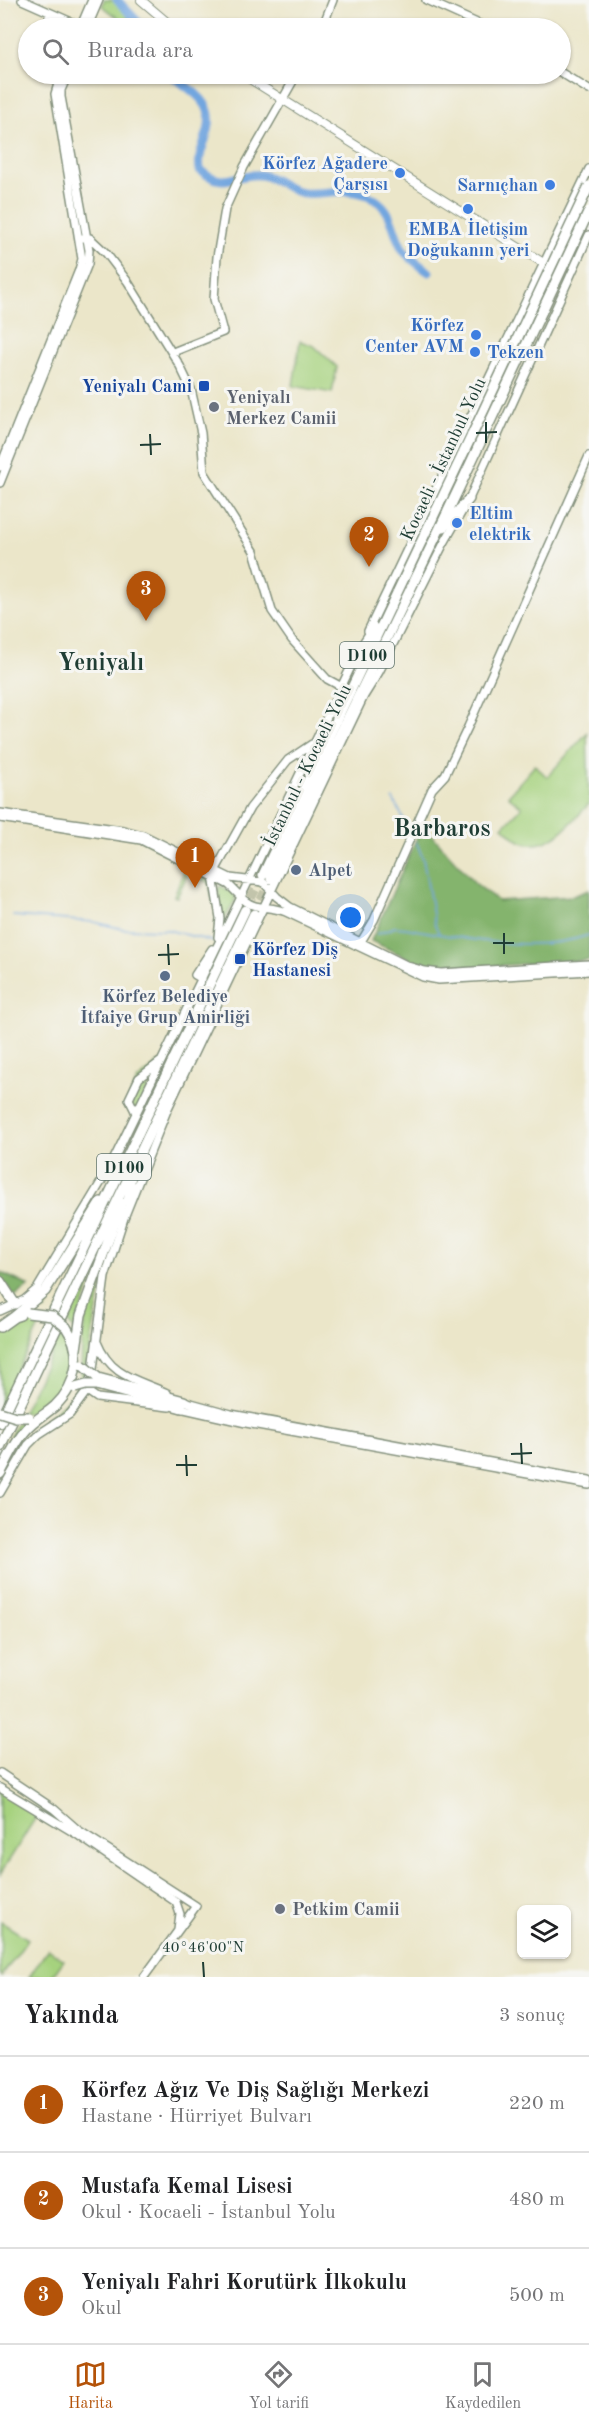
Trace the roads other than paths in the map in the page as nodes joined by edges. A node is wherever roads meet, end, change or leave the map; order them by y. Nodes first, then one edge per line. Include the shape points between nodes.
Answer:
1 (22, 0) edge
2 (92, 0) edge
3 (99, 0) edge
4 (141, 0) edge
5 (333, 0) edge
6 (426, 0) edge
7 (31, 5) junction
8 (52, 18) edge
9 (60, 18) edge
10 (86, 18) edge
11 (89, 18) edge
12 (162, 18) edge
13 (326, 18) edge
14 (466, 18) edge
15 (571, 78) edge
16 (56, 84) edge
17 (64, 84) edge
18 (258, 84) edge
19 (291, 84) edge
20 (589, 90) edge
21 (282, 99) junction
22 (589, 169) edge
23 (589, 186) edge
24 (589, 211) edge
25 (567, 217) junction
26 (589, 227) edge
27 (589, 235) edge
28 (83, 238) junction
29 (545, 264) junction
30 (526, 304) junction
31 (552, 316) junction
32 (173, 352) junction
33 (477, 438) junction
34 (589, 456) edge
35 (0, 467) edge
36 (0, 483) edge
37 (469, 499) junction
38 (437, 536) junction
39 (423, 542) junction
40 (419, 574) junction
41 (355, 657) junction
42 (340, 686) junction
43 (364, 696) junction
44 (314, 742) junction
45 (0, 813) edge
46 (0, 818) edge
47 (214, 873) junction
48 (267, 877) joint
49 (248, 881) junction
50 (272, 891) junction
51 (241, 897) junction
52 (264, 908) junction
53 (359, 944) junction
54 (589, 964) edge
55 (589, 971) edge
56 (199, 977) junction
57 (162, 1060) junction
58 (168, 1108) junction
59 (136, 1113) junction
60 (142, 1150) junction
61 (131, 1151) junction
62 (116, 1154) junction
63 (134, 1167) junction
64 (124, 1218) junction
65 (0, 1281) edge
66 (15, 1304) junction
67 (0, 1313) edge
68 (14, 1317) junction
69 (0, 1327) edge
70 (96, 1339) junction
71 (78, 1357) junction
72 (94, 1363) junction
73 (110, 1365) junction
74 (87, 1391) junction
75 (152, 1396) junction
76 (62, 1398) junction
77 (102, 1399) junction
78 (183, 1405) junction
79 (76, 1409) junction
80 (0, 1412) edge
81 (46, 1413) junction
82 (0, 1423) edge
83 (0, 1447) edge
84 (0, 1474) edge
85 (589, 1480) edge
86 (589, 1485) edge
87 (0, 1493) edge
88 (0, 1773) edge
89 (0, 1778) edge
90 (0, 1783) edge
91 (0, 1788) edge
92 (78, 1833) junction
93 (176, 1902) junction
94 (194, 1909) junction
95 (178, 1931) junction
96 (144, 1977) edge

1 - 7 main road
2 - 10 main road
3 - 11 main road
4 - 12 main road
5 - 13 main road
6 - 14 main road
7 - 8 main road
7 - 9 main road
15 - 20 main road
16 - 28 main road via 55,96
17 - 28 main road via 61,97
18 - 21 main road
19 - 21 main road
21 - 29 main road
21 - 32 main road via 225,209 214,299 223,332
22 - 25 main road
23 - 33 highway, Kocaeli - İstanbul Yolu / D100, bridge
24 - 33 highway, İstanbul - Kocaeli Yolu / D100, bridge
25 - 26 main road
25 - 29 main road
27 - 31 main road
28 - 32 main road via 100,246 119,269
28 - 35 main road via 79,270
28 - 36 main road via 89,254 87,270
29 - 30 main road
30 - 31 main road
30 - 41 main road
31 - 37 main road
32 - 42 main road via 191,389 201,433 204,472 254,551 272,611 327,679
33 - 38 highway, İstanbul - Kocaeli Yolu / D100
33 - 39 highway, Kocaeli - İstanbul Yolu / D100
34 - 53 main road via 468,727 445,774 432,789 374,920
37 - 38 highway
37 - 43 main road
38 - 40 highway, İstanbul - Kocaeli Yolu / D100
39 - 41 highway
39 - 48 highway, Kocaeli - İstanbul Yolu / D100
40 - 43 highway
40 - 48 highway, İstanbul - Kocaeli Yolu / D100
41 - 42 main road
42 - 44 main road
43 - 50 main road
44 - 47 main road via 288,760 250,808
44 - 49 main road
45 - 47 main road via 134,832
46 - 47 main road via 132,837
47 - 49 main road
47 - 51 main road
47 - 56 main road via 219,934
49 - 50 main road via 263,882
49 - 51 main road
50 - 52 main road
50 - 53 main road via 290,907
51 - 52 main road via 250,906
51 - 56 main road
52 - 53 main road via 286,912
52 - 58 main road
53 - 54 main road via 408,966 441,973
53 - 55 main road via 423,977 439,980
56 - 57 main road
57 - 59 main road
57 - 59 main road via 137,1081 129,1099
58 - 60 main road
58 - 64 main road
59 - 62 main road
60 - 61 highway, D100 via 249,912
60 - 63 highway, D100
61 - 68 highway via 45,1291
61 - 82 highway, D100
62 - 66 main road via 42,1282
62 - 67 main road via 116,1164 42,1288 29,1300
63 - 64 main road
63 - 71 highway via 81,1315
63 - 83 highway, D100
64 - 70 main road via 105,1277
65 - 66 highway
66 - 67 main road
68 - 69 highway
68 - 71 highway, bridge via 28,1313 52,1316 72,1335
70 - 72 main road
70 - 73 main road
71 - 75 highway, bridge via 98,1378
71 - 76 highway via 74,1376
72 - 73 main road
72 - 74 main road
73 - 78 main road
74 - 77 main road
74 - 79 main road
75 - 76 highway, bridge via 86,1385
75 - 78 highway
76 - 81 highway
77 - 78 main road via 149,1406
77 - 79 main road
78 - 85 main road
78 - 86 main road via 246,1423
79 - 87 main road via 28,1444
80 - 81 highway, bridge via 29,1417
81 - 84 highway via 26,1430
88 - 92 main road via 54,1809
89 - 92 main road
90 - 92 main road
91 - 92 main road
92 - 93 main road
92 - 94 main road
93 - 94 main road
93 - 95 main road via 180,1914
94 - 95 main road
95 - 96 main road

